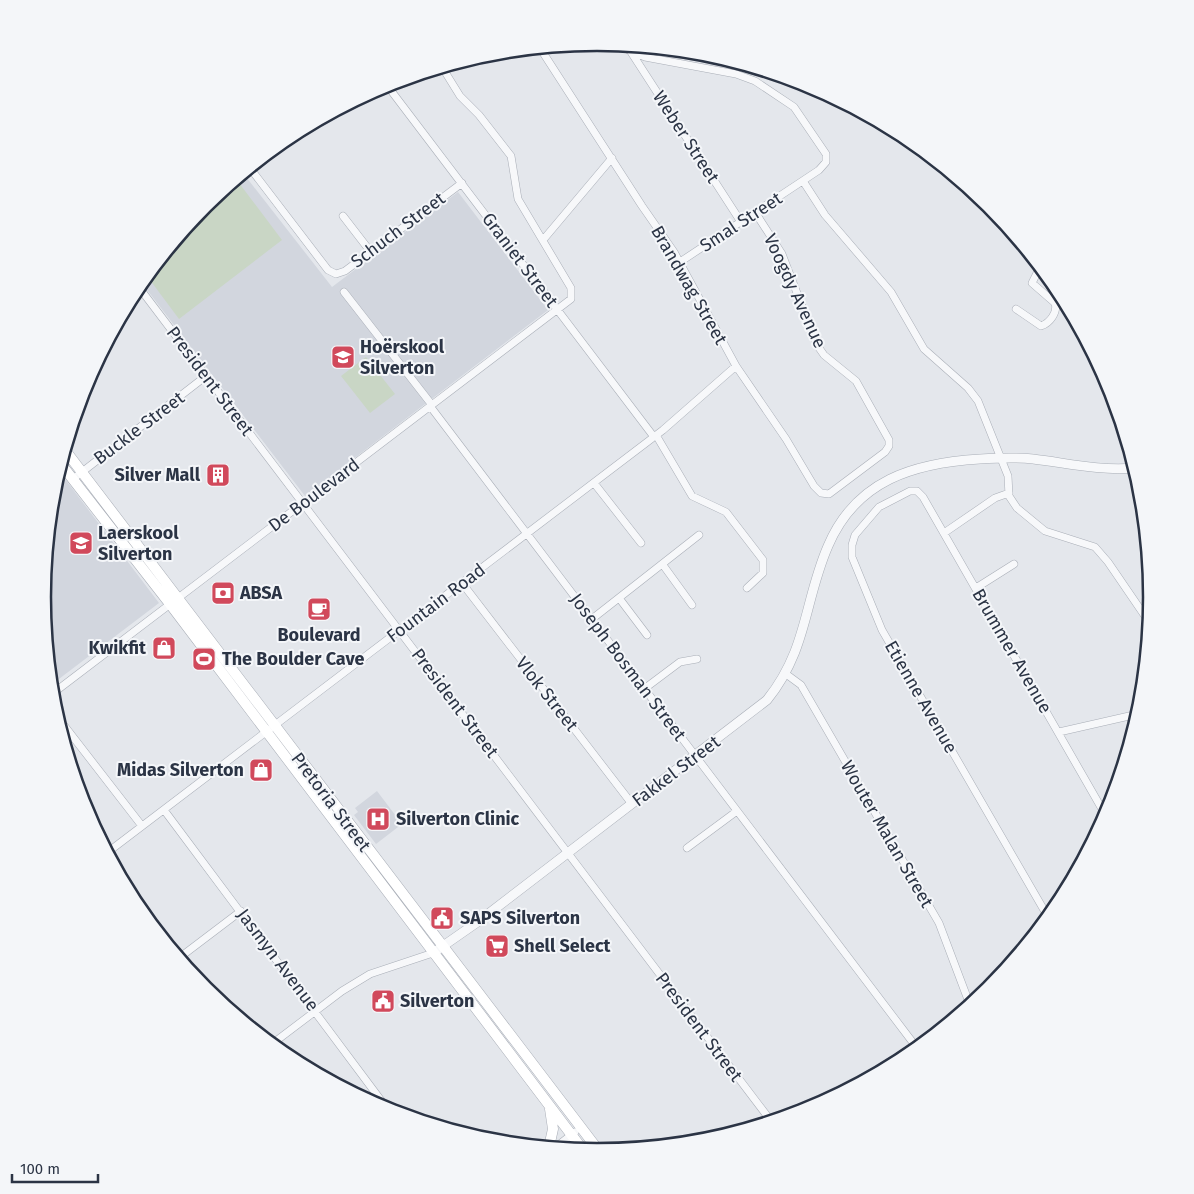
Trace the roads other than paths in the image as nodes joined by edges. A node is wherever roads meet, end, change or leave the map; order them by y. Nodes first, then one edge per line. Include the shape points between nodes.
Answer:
1 (631, 52) joint
2 (544, 54) edge
3 (446, 73) edge
4 (392, 92) edge
5 (612, 158) junction
6 (254, 173) edge
7 (803, 181) junction
8 (462, 183) junction
9 (755, 212) junction
10 (343, 216) dead end
11 (740, 222) junction
12 (543, 240) junction
13 (370, 251) junction
14 (680, 262) junction
15 (1037, 274) edge
16 (344, 292) dead end
17 (144, 293) edge
18 (1016, 309) dead end
19 (558, 310) junction
20 (736, 366) junction
21 (206, 376) junction
22 (431, 406) junction
23 (655, 436) junction
24 (70, 456) edge
25 (1001, 458) junction
26 (1080, 467) junction
27 (1127, 468) edge
28 (66, 471) edge
29 (82, 472) junction
30 (1128, 472) edge
31 (73, 480) junction
32 (594, 483) junction
33 (913, 490) joint
34 (1008, 493) junction
35 (823, 494) joint
36 (303, 503) junction
37 (944, 533) junction
38 (527, 534) junction
39 (699, 535) dead end
40 (641, 543) dead end
41 (1014, 564) dead end
42 (663, 565) junction
43 (462, 583) junction
44 (747, 588) dead end
45 (976, 588) junction
46 (620, 598) junction
47 (174, 602) junction
48 (692, 605) dead end
49 (1143, 613) edge
50 (592, 619) junction
51 (400, 630) junction
52 (647, 635) dead end
53 (697, 660) dead end
54 (786, 674) junction
55 (59, 688) edge
56 (644, 689) junction
57 (1129, 716) edge
58 (270, 729) junction
59 (68, 731) edge
60 (1059, 732) junction
61 (696, 756) junction
62 (632, 804) junction
63 (1101, 807) edge
64 (164, 810) junction
65 (737, 811) junction
66 (142, 826) junction
67 (113, 848) edge
68 (687, 848) dead end
69 (567, 854) junction
70 (1044, 910) edge
71 (241, 911) junction
72 (438, 950) junction
73 (184, 954) edge
74 (967, 997) edge
75 (316, 1010) junction
76 (278, 1039) edge
77 (912, 1042) edge
78 (379, 1097) edge
79 (549, 1104) junction
80 (767, 1116) edge
81 (582, 1128) junction
82 (572, 1135) junction
83 (551, 1141) edge
84 (563, 1142) edge
85 (577, 1142) edge
86 (593, 1143) edge

1 - 7 street, Smal Street via 745,76 789,103 806,122 826,156 822,167
1 - 11 street, Weber Street
2 - 5 street, Brandwag Street
3 - 12 street via 464,103 479,115 511,156 518,199
4 - 8 street, Graniet Street
5 - 12 street
5 - 14 street, Brandwag Street
6 - 13 street, Schuch Street via 322,264 334,274 345,271
7 - 9 street, Smal Street
7 - 25 street via 825,215 890,292 924,348 978,401
8 - 13 street, Schuch Street
8 - 19 street, Graniet Street
9 - 11 street, Smal Street
9 - 35 street, Voogdy Avenue via 782,254 817,345 824,355 856,381 889,440 884,452 836,490
10 - 13 street
11 - 14 street, Smal Street
12 - 19 street, De Boulevard via 572,288 570,300
14 - 20 street, Brandwag Street
15 - 18 street via 1032,283 1055,303 1055,313 1041,326
16 - 22 street, Joseph Bosman Street
17 - 21 street, President Street
19 - 22 street, De Boulevard
19 - 23 street, Graniet Street
20 - 23 street, Fountain Road
20 - 35 street, Brandwag Street via 814,486
21 - 29 street, Buckle Street
21 - 36 street, President Street
22 - 36 street, De Boulevard
22 - 38 street, Joseph Bosman Street
23 - 32 street, Fountain Road
23 - 44 street, Graniet Street via 692,496 726,512 763,560 762,573
24 - 29 main road, Pretoria Street
25 - 26 street, Fakkel Street via 1033,459
25 - 34 street via 1009,481
25 - 54 street, Fakkel Street via 951,461 914,468 886,480 856,503 827,546 797,650
26 - 27 street
26 - 30 street via 1098,473
28 - 31 main road, Pretoria Street
29 - 31 street, Buckle Street
29 - 47 main road, Pretoria Street
31 - 47 main road, Pretoria Street
32 - 38 street, Fountain Road
32 - 40 street
33 - 37 street, Brummer Avenue via 923,497
33 - 70 street, Etienne Avenue via 874,511 855,535 852,557 882,630
34 - 37 street
34 - 49 street via 1019,511 1037,526 1095,547
36 - 47 street, De Boulevard
36 - 51 street, President Street
37 - 45 street, Brummer Avenue
38 - 43 street, Fountain Road
38 - 50 street, Joseph Bosman Street
39 - 42 street
41 - 45 street
42 - 46 street
42 - 48 street
43 - 51 street, Fountain Road
43 - 62 street, Vlok Street
45 - 60 street, Brummer Avenue
46 - 50 street
46 - 52 street
47 - 55 street, De Boulevard
47 - 58 main road, Pretoria Street
50 - 56 street, Joseph Bosman Street
51 - 58 street, Fountain Road
51 - 69 street, President Street
53 - 56 street via 680,662
54 - 61 street, Fakkel Street via 764,704
54 - 74 street, Wouter Malan Street via 801,685 932,911 947,940
56 - 61 street, Joseph Bosman Street
57 - 60 street
58 - 64 street, Fountain Road
58 - 72 main road, Pretoria Street
59 - 66 street
60 - 63 street, Brummer Avenue
61 - 62 street, Fakkel Street
61 - 65 street, Joseph Bosman Street
62 - 69 street, Fakkel Street
64 - 66 street, Fountain Road
64 - 71 street, Jasmyn Avenue
65 - 68 street
65 - 77 street, Joseph Bosman Street
66 - 67 street, Fountain Road
69 - 72 street, Fakkel Street
69 - 80 street, President Street
71 - 73 street
71 - 75 street, Jasmyn Avenue
72 - 75 street, Fakkel Street via 370,974
72 - 79 main road, Pretoria Street
72 - 81 main road, Pretoria Street
75 - 76 street, Fakkel Street
75 - 78 street, Jasmyn Avenue
79 - 82 main road, Pretoria Street
79 - 83 main road via 554,1129
81 - 82 street
81 - 86 main road, Pretoria Street
82 - 84 street
82 - 85 main road, Pretoria Street

